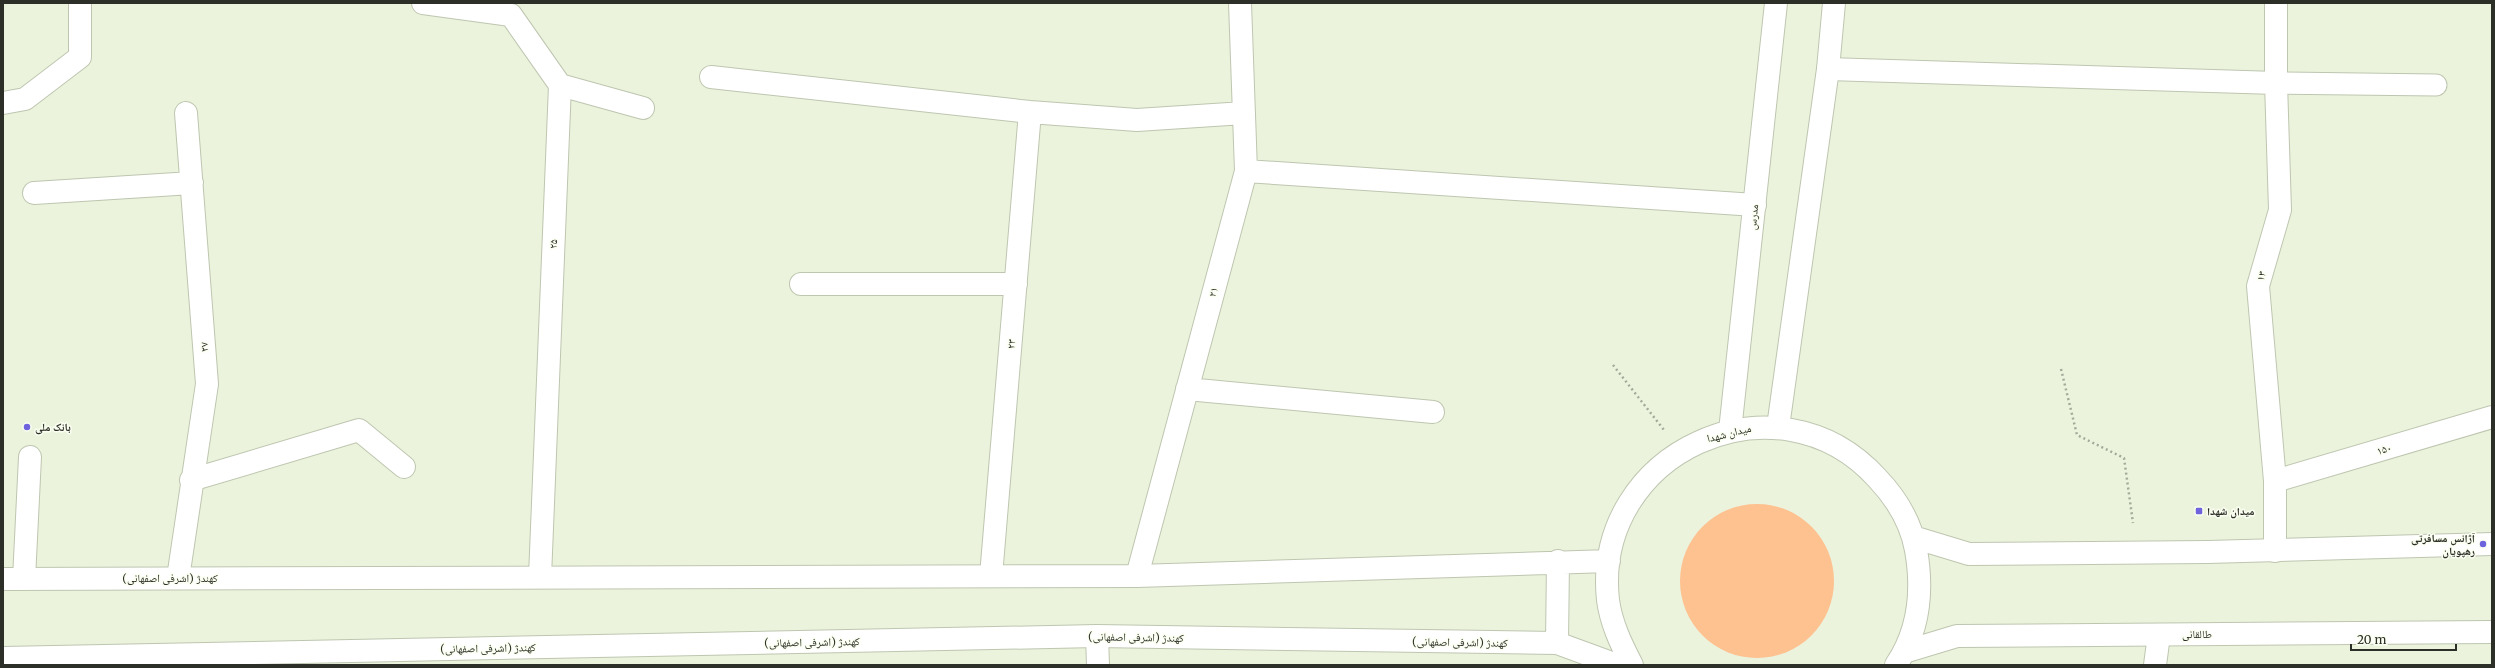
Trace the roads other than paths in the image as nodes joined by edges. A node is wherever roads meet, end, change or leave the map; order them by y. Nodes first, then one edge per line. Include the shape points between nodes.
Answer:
1 (80, 3) edge
2 (424, 3) edge
3 (1240, 3) edge
4 (1776, 3) edge
5 (1834, 3) edge
6 (2276, 3) edge
7 (1828, 70) junction
8 (711, 77) dead end
9 (2276, 83) junction
10 (560, 85) junction
11 (2436, 85) dead end
12 (3, 103) edge
13 (643, 108) dead end
14 (1030, 112) junction
15 (186, 113) dead end
16 (1244, 113) junction
17 (1246, 171) junction
18 (192, 183) junction
19 (34, 193) dead end
20 (1755, 205) junction
21 (801, 284) dead end
22 (1016, 284) junction
23 (1187, 390) junction
24 (1432, 412) dead end
25 (2492, 417) edge
26 (1778, 427) junction
27 (1730, 430) junction
28 (30, 457) dead end
29 (404, 467) dead end
30 (191, 480) junction
31 (2275, 481) junction
32 (1913, 537) junction
33 (2492, 544) edge
34 (2274, 551) junction
35 (1558, 561) junction
36 (1609, 561) junction
37 (991, 576) junction
38 (1137, 576) junction
39 (540, 577) junction
40 (178, 578) junction
41 (14, 579) edge
42 (2492, 632) edge
43 (2158, 635) junction
44 (1097, 636) junction
45 (1557, 644) junction
46 (3, 658) edge
47 (1900, 659) edge
48 (1098, 665) edge
49 (1617, 665) edge
50 (1632, 665) edge
51 (2155, 665) edge

1 - 12 main road via 80,57 25,99
2 - 10 main road via 511,15
3 - 16 main road, ۲۱
4 - 20 main road, مدرس
5 - 7 main road
6 - 9 main road, ۱۳
7 - 9 main road
7 - 26 main road
8 - 14 main road
9 - 11 lane
9 - 31 main road, ۱۳ via 2280,210 2258,286
10 - 13 main road
10 - 39 main road, ۲۵
14 - 16 main road via 1137,120
14 - 22 main road, ۲۳
15 - 18 main road, ۲۷
16 - 17 main road, ۲۱
17 - 20 main road
17 - 23 main road, ۲۱
18 - 19 main road
18 - 30 main road, ۲۷ via 207,384
20 - 27 main road, مدرس
21 - 22 main road
22 - 37 main road, ۲۳
23 - 24 main road
23 - 38 main road, ۲۱
25 - 31 main road, ۱۵۰
26 - 27 main road, میدان شهدا
26 - 32 main road, میدان شهدا via 1823,439 1862,462 1893,496
27 - 36 main road, میدان شهدا via 1704,438 1681,450 1646,479 1621,517
28 - 41 main road
29 - 30 main road via 359,430
30 - 40 main road, ۲۷
31 - 34 main road, ۱۳
32 - 34 main road via 1970,554
32 - 47 main road, میدان شهدا via 1920,576 1917,615
33 - 34 main road
35 - 36 main road, کهندژ (اشرفی اصفهانی)
35 - 38 main road, کهندژ (اشرفی اصفهانی)
35 - 45 main road
36 - 50 main road, میدان شهدا via 1608,600 1618,637
37 - 38 main road, کهندژ (اشرفی اصفهانی)
37 - 39 main road, کهندژ (اشرفی اصفهانی)
39 - 40 main road, کهندژ (اشرفی اصفهانی)
40 - 41 main road, کهندژ (اشرفی اصفهانی)
42 - 43 main road, طالقانی
43 - 47 main road, طالقانی via 1957,636
43 - 51 main road
44 - 45 main road, کهندژ (اشرفی اصفهانی)
44 - 46 main road, کهندژ (اشرفی اصفهانی)
44 - 48 main road
45 - 49 main road, کهندژ (اشرفی اصفهانی)

